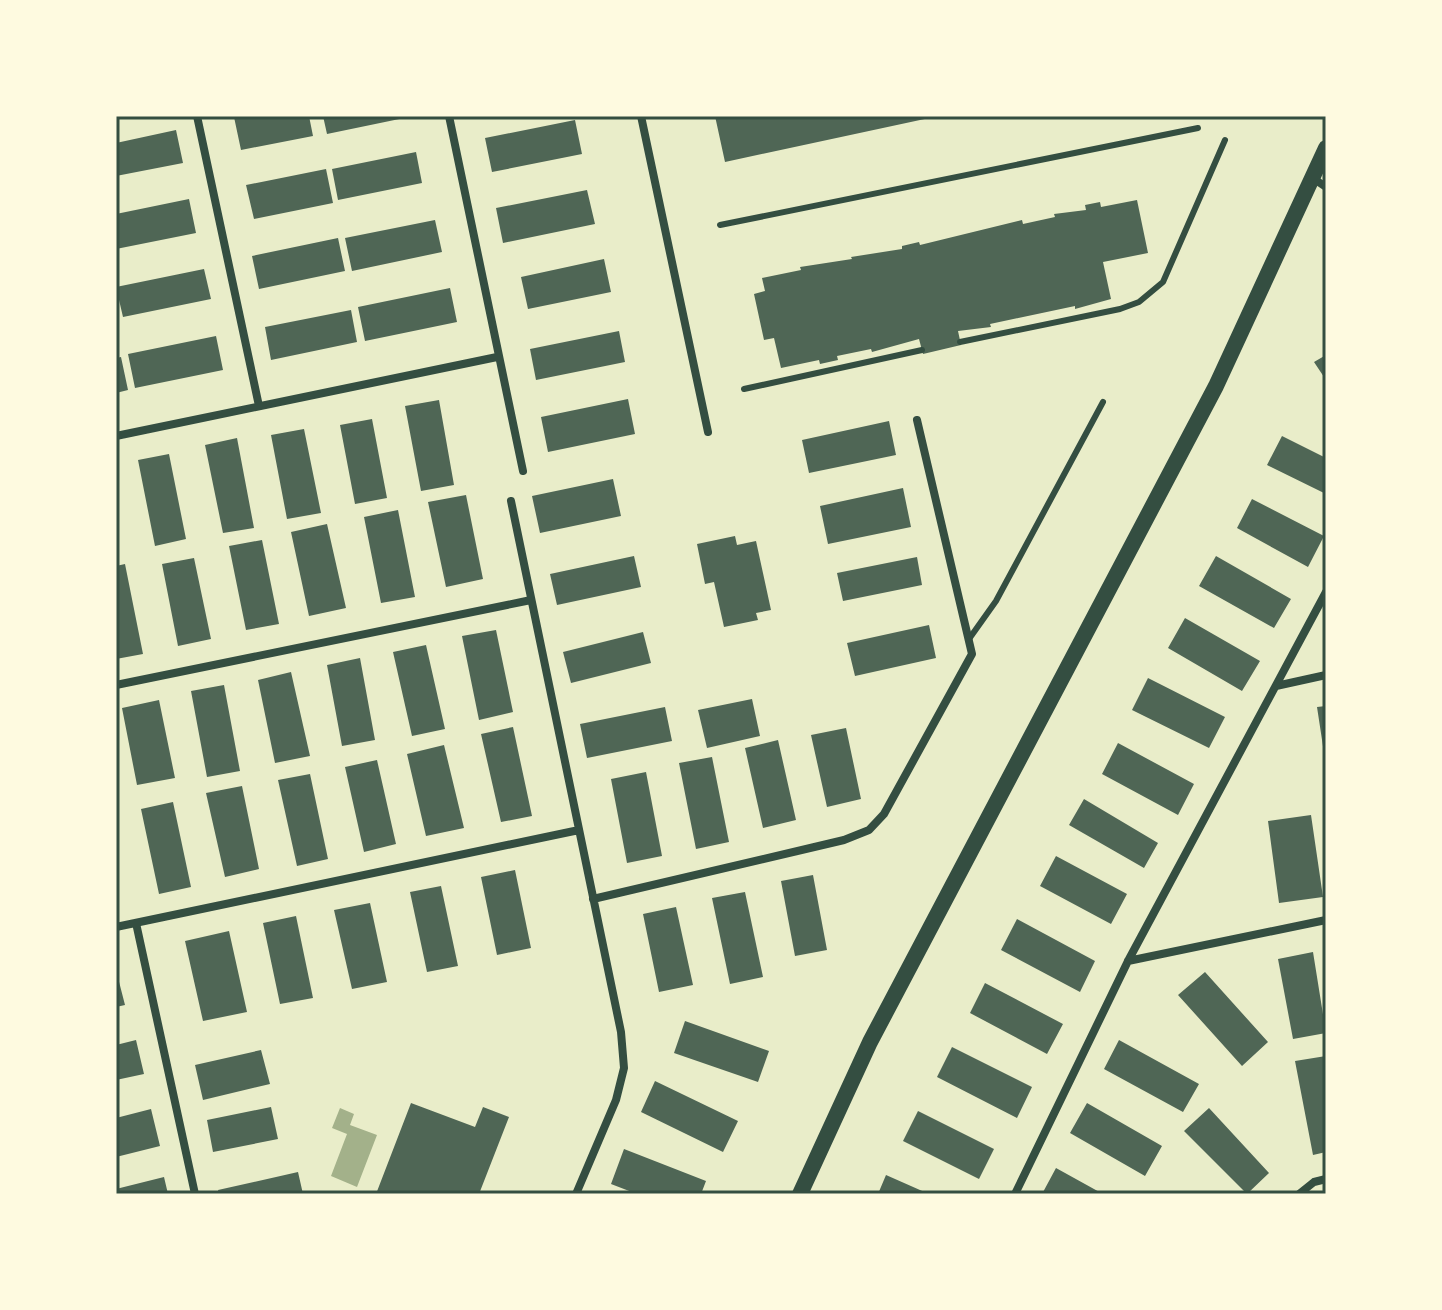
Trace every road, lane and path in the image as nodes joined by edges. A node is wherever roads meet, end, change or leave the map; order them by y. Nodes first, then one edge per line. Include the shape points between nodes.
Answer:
1 (197, 116) edge
2 (449, 116) edge
3 (641, 116) edge
4 (1198, 128) dead end
5 (1225, 140) dead end
6 (1326, 148) edge
7 (1320, 183) edge
8 (720, 225) dead end
9 (960, 342) dead end
10 (922, 350) dead end
11 (497, 357) junction
12 (744, 389) dead end
13 (1103, 402) dead end
14 (259, 406) junction
15 (917, 420) dead end
16 (708, 432) dead end
17 (116, 436) edge
18 (523, 471) dead end
19 (511, 501) dead end
20 (1326, 592) edge
21 (531, 600) junction
22 (968, 640) junction
23 (1326, 675) edge
24 (116, 685) edge
25 (1276, 686) junction
26 (579, 830) junction
27 (593, 899) junction
28 (1326, 920) edge
29 (136, 923) junction
30 (116, 927) edge
31 (1128, 961) junction
32 (1326, 1179) edge
33 (195, 1194) edge
34 (576, 1194) edge
35 (800, 1194) edge
36 (1015, 1194) edge
37 (1299, 1194) edge

1 - 14 street
2 - 11 street
3 - 16 street
4 - 8 lane
5 - 9 lane via 1163,282 1151,293 1120,309
6 - 7 main road
7 - 35 main road via 870,1042
10 - 12 lane
11 - 14 street
11 - 18 street
13 - 22 lane via 996,601
14 - 17 street
15 - 22 street
19 - 21 street
20 - 25 street
21 - 24 street
21 - 26 street
22 - 27 street via 972,654 884,814 869,830
23 - 25 street
25 - 31 street
26 - 27 street
26 - 29 street
27 - 34 street via 624,1068
28 - 31 street
29 - 30 street
29 - 33 street
31 - 36 street
32 - 37 street

